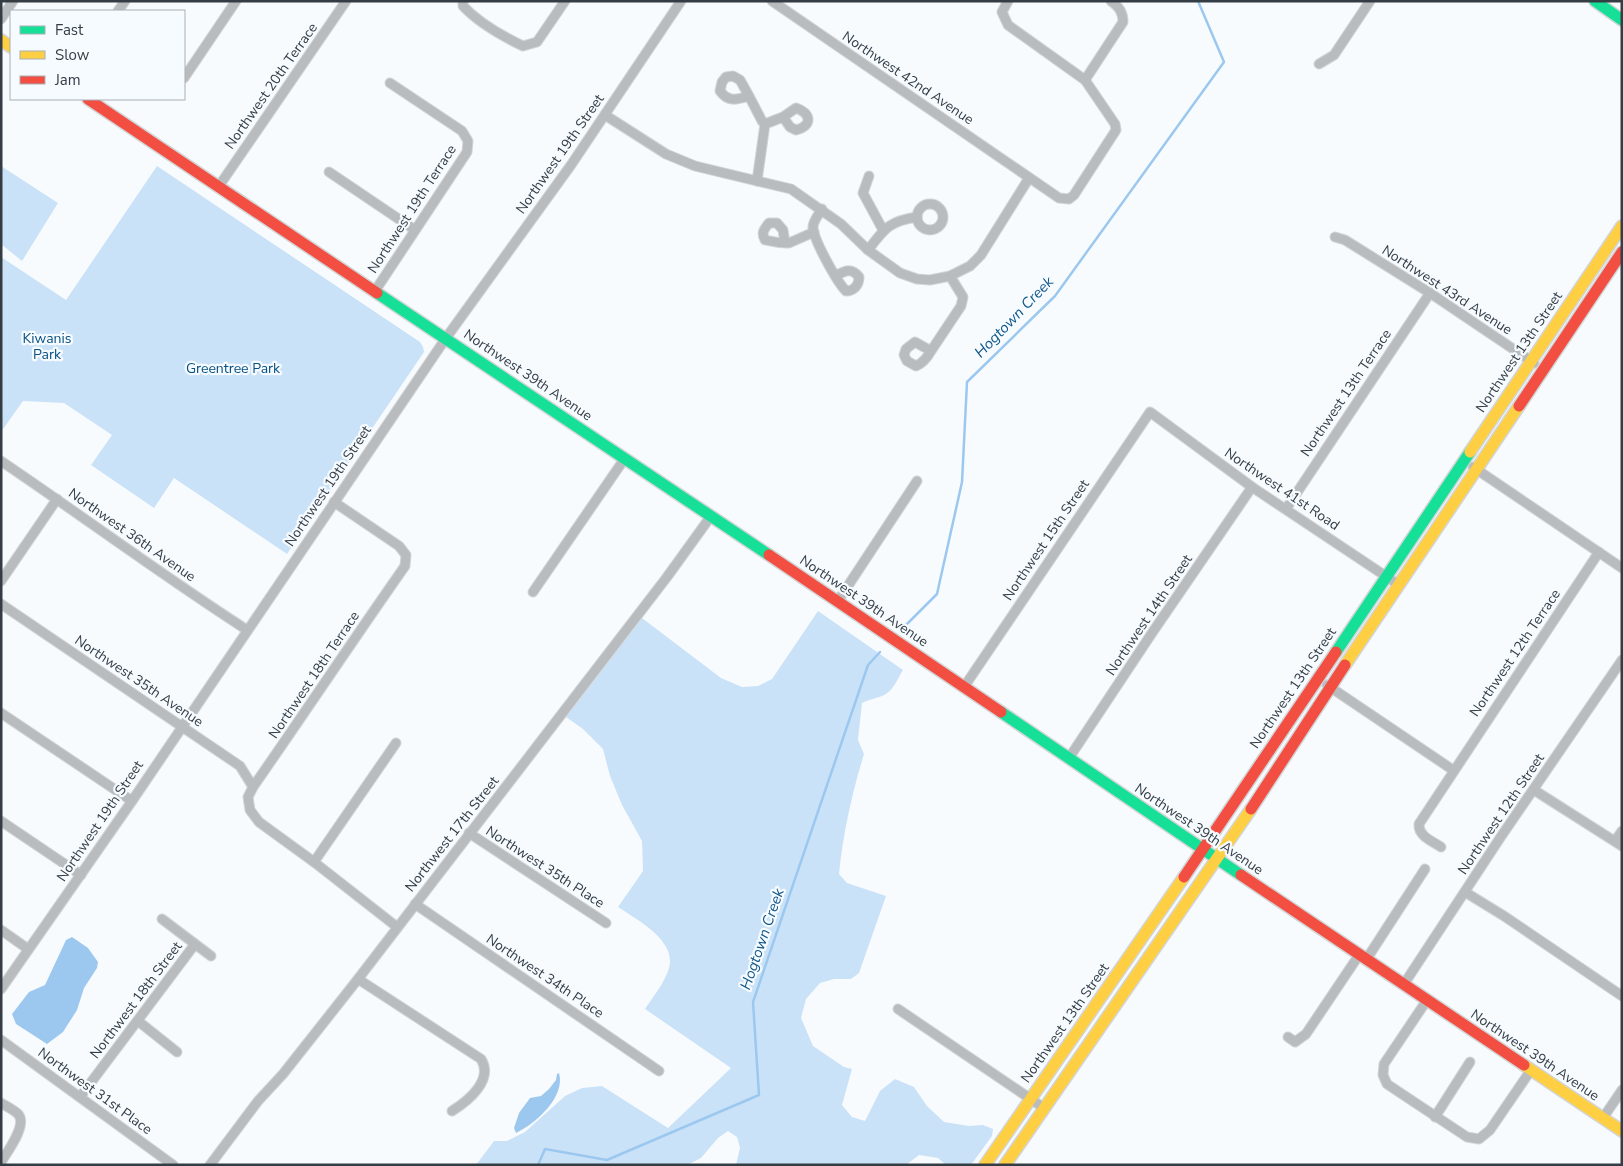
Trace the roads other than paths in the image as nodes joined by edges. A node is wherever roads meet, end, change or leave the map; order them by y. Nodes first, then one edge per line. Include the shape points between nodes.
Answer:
1 (13, 1) edge
2 (236, 1) edge
3 (346, 1) edge
4 (462, 1) edge
5 (564, 1) edge
6 (681, 1) edge
7 (772, 1) edge
8 (1008, 1) edge
9 (1112, 1) edge
10 (1370, 1) edge
11 (1595, 1) edge
12 (1, 19) edge
13 (1622, 20) edge
14 (1319, 64) dead end
15 (185, 77) edge
16 (1084, 80) junction
17 (390, 82) dead end
18 (748, 96) dead end
19 (90, 100) edge
20 (605, 115) junction
21 (782, 116) dead end
22 (765, 124) junction
23 (329, 172) dead end
24 (869, 176) dead end
25 (1029, 178) junction
26 (758, 180) junction
27 (219, 186) junction
28 (822, 209) junction
29 (917, 217) dead end
30 (1622, 226) edge
31 (415, 230) junction
32 (883, 230) junction
33 (814, 232) junction
34 (1335, 238) dead end
35 (785, 243) dead end
36 (868, 250) junction
37 (1622, 252) edge
38 (835, 276) dead end
39 (950, 276) junction
40 (375, 290) junction
41 (1430, 293) junction
42 (446, 338) junction
43 (931, 351) dead end
44 (1530, 361) junction
45 (1542, 369) junction
46 (1152, 414) joint
47 (625, 458) junction
48 (1464, 460) junction
49 (1, 461) edge
50 (1476, 469) junction
51 (917, 481) dead end
52 (1252, 488) junction
53 (57, 499) junction
54 (334, 502) junction
55 (1286, 509) junction
56 (711, 516) junction
57 (1599, 552) junction
58 (1622, 568) edge
59 (1386, 576) junction
60 (1, 581) edge
61 (1398, 585) junction
62 (533, 592) dead end
63 (838, 601) junction
64 (1, 604) edge
65 (247, 630) junction
66 (1622, 660) edge
67 (1317, 679) junction
68 (964, 687) junction
69 (1330, 688) junction
70 (1, 713) edge
71 (181, 727) junction
72 (396, 743) dead end
73 (1069, 758) junction
74 (1453, 770) junction
75 (253, 787) junction
76 (1534, 790) junction
77 (132, 801) junction
78 (1, 821) edge
79 (1622, 831) edge
80 (469, 833) junction
81 (1618, 844) edge
82 (1441, 847) dead end
83 (1203, 849) junction
84 (1217, 859) junction
85 (314, 862) junction
86 (1425, 869) dead end
87 (80, 875) junction
88 (1465, 892) junction
89 (415, 904) junction
90 (162, 919) dead end
91 (606, 923) dead end
92 (397, 927) junction
93 (1, 930) edge
94 (196, 944) junction
95 (28, 949) junction
96 (211, 956) dead end
97 (1363, 957) junction
98 (358, 979) junction
99 (1404, 984) junction
100 (1, 989) edge
101 (1622, 996) edge
102 (1427, 1000) junction
103 (898, 1009) dead end
104 (138, 1021) junction
105 (1288, 1038) dead end
106 (1, 1040) edge
107 (178, 1052) dead end
108 (1470, 1062) dead end
109 (1531, 1070) junction
110 (659, 1071) dead end
111 (1622, 1090) edge
112 (80, 1097) junction
113 (1031, 1099) junction
114 (1, 1103) edge
115 (1044, 1108) junction
116 (452, 1111) dead end
117 (1435, 1117) junction
118 (1603, 1118) junction
119 (1622, 1131) edge
120 (1, 1162) edge
121 (172, 1165) edge
122 (210, 1165) edge
123 (985, 1165) edge
124 (1005, 1165) edge

1 - 12 street
2 - 15 street
3 - 27 street, Northwest 20th Terrace
4 - 5 street via 470,13 523,46 537,42
6 - 20 street, Northwest 19th Street
7 - 25 street, Northwest 42nd Avenue
8 - 16 street via 1002,12 1008,25
9 - 16 street via 1119,6 1123,22
10 - 14 street via 1334,55
11 - 13 main road
16 - 25 street, Northwest 42nd Avenue via 1116,130 1069,199 1059,198
17 - 31 street, Northwest 19th Terrace via 462,131 468,141 467,152
18 - 22 street
19 - 27 main road, Northwest 39th Avenue
20 - 26 street via 666,154 695,166
20 - 42 street, Northwest 19th Street
21 - 22 street
22 - 26 street
23 - 31 street
24 - 32 street via 863,193
25 - 39 street via 981,255 970,266
26 - 28 street via 791,189
27 - 40 main road, Northwest 39th Avenue
28 - 33 street via 813,225
28 - 36 street
29 - 32 street via 903,219
30 - 44 main road, Northwest 13th Street
31 - 40 street, Northwest 19th Terrace
32 - 36 street
33 - 35 street
33 - 38 street
34 - 41 street, Northwest 43rd Avenue via 1345,240
36 - 39 street via 900,273 917,279
37 - 45 main road, Northwest 13th Street
39 - 43 street via 963,297 961,306
40 - 42 main road, Northwest 39th Avenue
41 - 44 street, Northwest 43rd Avenue
41 - 55 street, Northwest 13th Terrace
42 - 47 main road, Northwest 39th Avenue
42 - 54 street, Northwest 19th Street
44 - 45 street, Northwest 43rd Avenue
44 - 48 main road, Northwest 13th Street
45 - 50 main road, Northwest 13th Street
46 - 52 street, Northwest 41st Road
46 - 68 street, Northwest 15th Street via 1150,412 1138,428
47 - 56 main road, Northwest 39th Avenue
47 - 62 street
48 - 50 street
48 - 59 main road, Northwest 13th Street
49 - 53 street, Northwest 36th Avenue
50 - 57 street
50 - 61 main road, Northwest 13th Street
51 - 63 street
52 - 55 street, Northwest 41st Road
52 - 73 street, Northwest 14th Street
53 - 60 street
53 - 65 street, Northwest 36th Avenue
54 - 65 street, Northwest 19th Street
54 - 75 street, Northwest 18th Terrace via 399,546 406,556 405,566
55 - 59 street, Northwest 41st Road
56 - 63 main road, Northwest 39th Avenue
56 - 80 street, Northwest 17th Street
57 - 58 street
57 - 74 street, Northwest 12th Terrace
59 - 61 street, Northwest 41st Road
59 - 67 main road, Northwest 13th Street
61 - 69 main road, Northwest 13th Street
63 - 68 main road, Northwest 39th Avenue
64 - 71 street, Northwest 35th Avenue
65 - 71 street, Northwest 19th Street
66 - 76 street, Northwest 12th Street
67 - 69 street
67 - 83 main road, Northwest 13th Street
68 - 73 main road, Northwest 39th Avenue
69 - 74 street
69 - 84 main road, Northwest 13th Street
70 - 77 street
71 - 75 street, Northwest 35th Avenue via 240,766
71 - 77 street, Northwest 19th Street
72 - 85 street
73 - 83 main road, Northwest 39th Avenue
74 - 82 street, Northwest 12th Terrace via 1419,824 1422,834
75 - 85 street, Northwest 18th Terrace via 248,797 250,810 259,822
76 - 81 street
76 - 88 street, Northwest 12th Street
77 - 87 street, Northwest 19th Street
78 - 87 street
79 - 81 street
80 - 89 street, Northwest 17th Street
80 - 91 street, Northwest 35th Place
83 - 84 main road, Northwest 39th Avenue
83 - 113 main road, Northwest 13th Street
84 - 97 main road, Northwest 39th Avenue
84 - 115 main road, Northwest 13th Street
85 - 92 street
86 - 97 street
87 - 95 street, Northwest 19th Street
88 - 99 street, Northwest 12th Street
88 - 101 street
89 - 92 street, Northwest 17th Street
89 - 110 street, Northwest 34th Place
90 - 94 street
92 - 98 street, Northwest 17th Street
93 - 95 street
94 - 96 street
94 - 104 street, Northwest 18th Street
95 - 100 street, Northwest 19th Street
97 - 99 main road, Northwest 39th Avenue
97 - 105 street via 1306,1034 1295,1042
98 - 116 street via 480,1059 485,1076 469,1098
98 - 122 street, Northwest 17th Street
99 - 102 main road, Northwest 39th Avenue
102 - 109 main road, Northwest 39th Avenue
102 - 117 street via 1382,1070 1387,1084
103 - 113 street
104 - 107 street
104 - 112 street, Northwest 18th Street
106 - 112 street, Northwest 31st Place
108 - 117 street
109 - 117 street via 1490,1130 1479,1139 1468,1137
109 - 118 main road, Northwest 39th Avenue
111 - 118 street
112 - 121 street, Northwest 31st Place
113 - 115 street
113 - 123 main road, Northwest 13th Street
114 - 120 street via 19,1115 21,1120 20,1129
115 - 124 main road, Northwest 13th Street
118 - 119 main road, Northwest 39th Avenue

